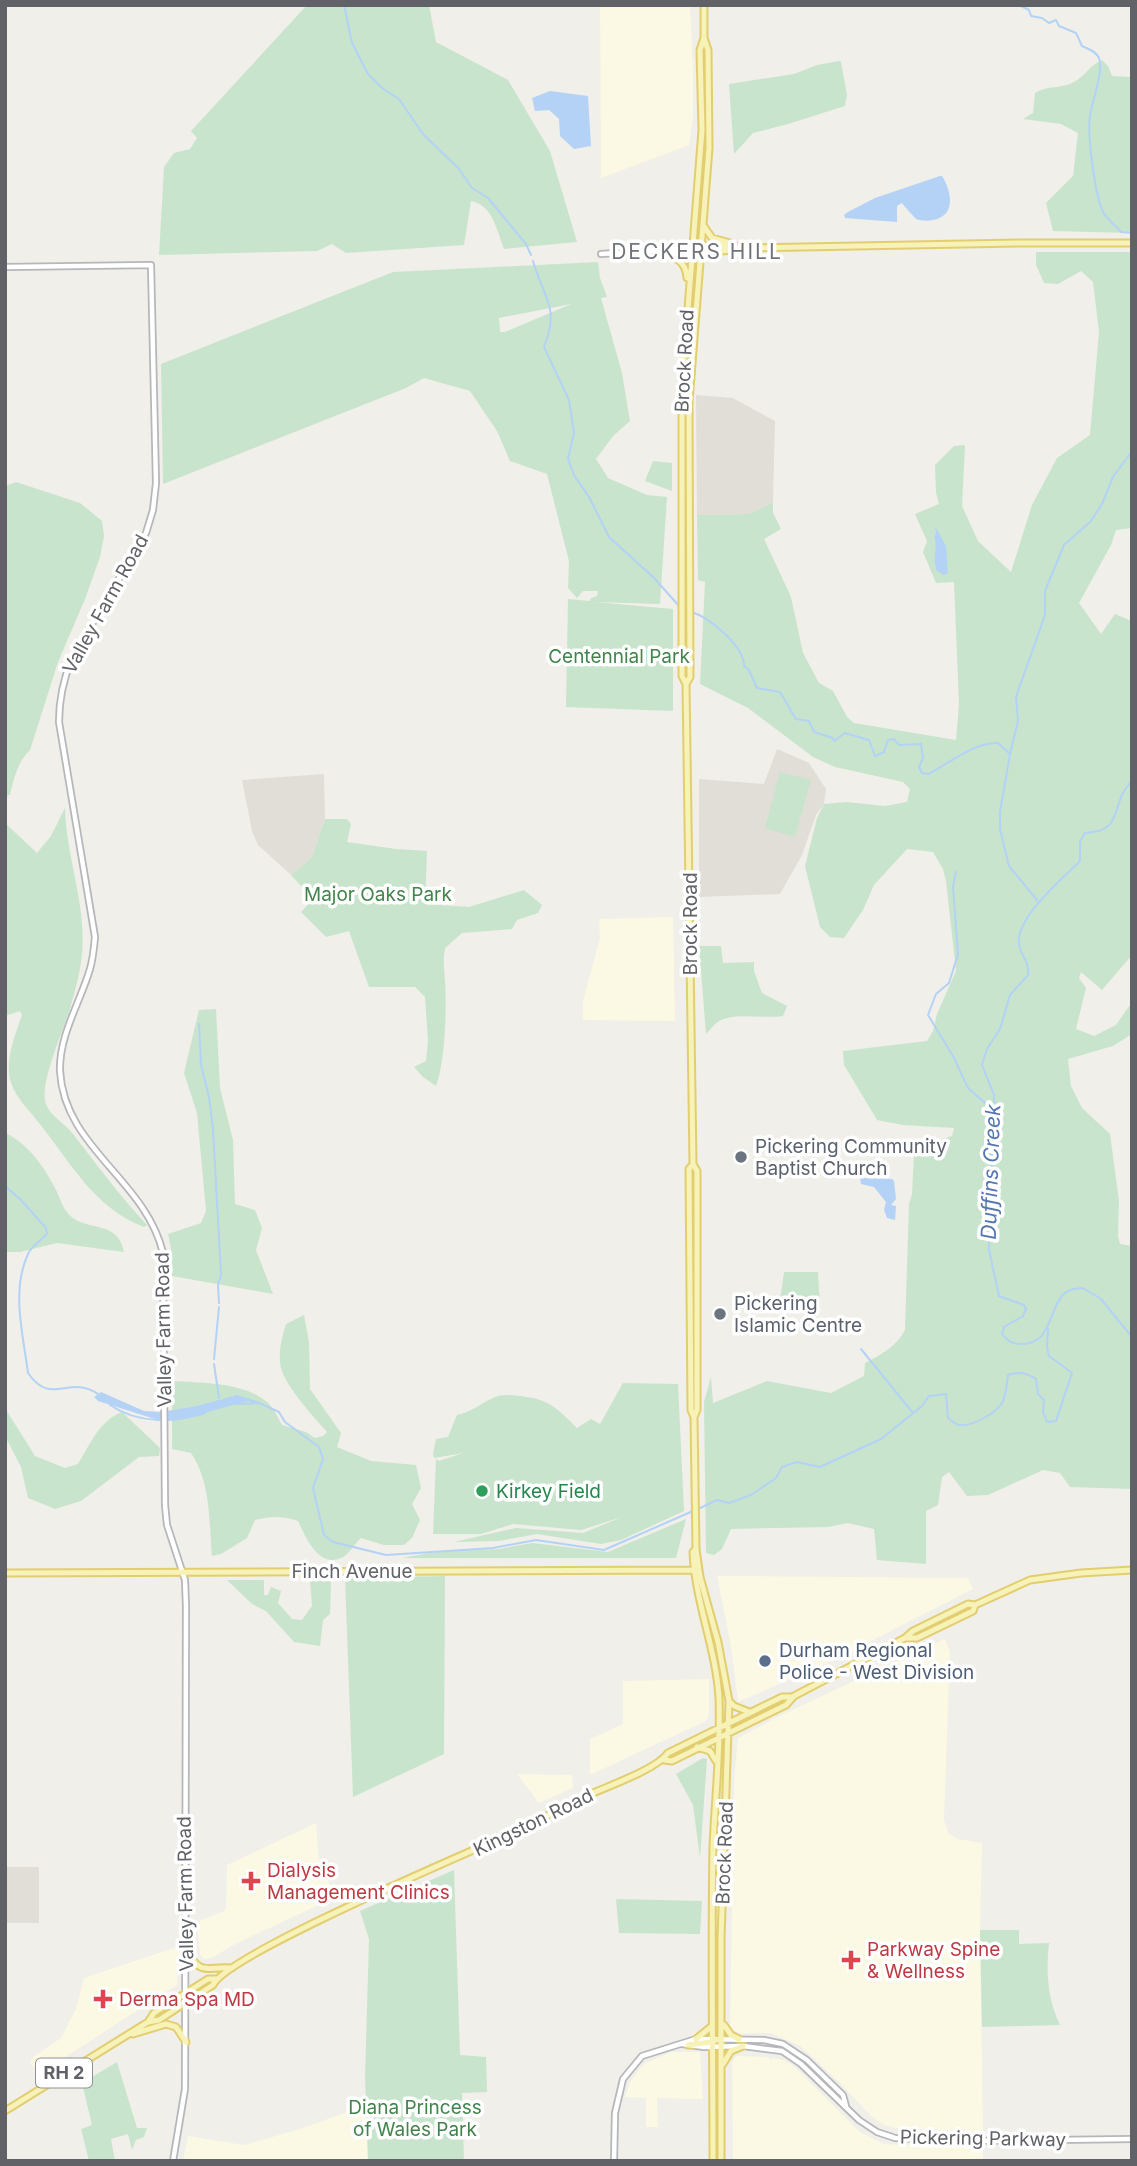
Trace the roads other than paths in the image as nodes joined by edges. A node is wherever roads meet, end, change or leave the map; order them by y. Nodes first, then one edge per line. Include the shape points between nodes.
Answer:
1 (704, 5) edge
2 (704, 38) junction
3 (703, 225) junction
4 (1132, 243) edge
5 (742, 247) junction
6 (692, 248) junction
7 (701, 249) junction
8 (646, 251) junction
9 (655, 252) junction
10 (601, 254) dead end
11 (5, 267) edge
12 (688, 291) junction
13 (686, 684) junction
14 (693, 1164) junction
15 (689, 1330) junction
16 (696, 1339) junction
17 (694, 1417) junction
18 (696, 1569) junction
19 (1132, 1570) edge
20 (183, 1572) junction
21 (5, 1573) edge
22 (791, 1697) junction
23 (729, 1701) junction
24 (749, 1713) junction
25 (729, 1723) junction
26 (720, 1727) junction
27 (729, 1733) junction
28 (719, 1737) junction
29 (697, 1747) junction
30 (663, 1760) junction
31 (717, 1765) junction
32 (712, 1938) junction
33 (721, 1939) junction
34 (186, 1949) junction
35 (232, 1968) junction
36 (216, 1979) junction
37 (186, 1993) junction
38 (186, 2001) junction
39 (148, 2022) junction
40 (722, 2022) junction
41 (712, 2025) junction
42 (124, 2037) junction
43 (722, 2038) junction
44 (696, 2039) junction
45 (739, 2039) junction
46 (186, 2042) junction
47 (711, 2042) junction
48 (685, 2044) junction
49 (743, 2046) junction
50 (721, 2047) junction
51 (722, 2067) junction
52 (846, 2106) junction
53 (5, 2111) edge
54 (1132, 2139) edge
55 (173, 2161) edge
56 (614, 2161) edge
57 (713, 2161) edge
58 (721, 2161) edge

1 - 2 main road, Brock Road
2 - 3 main road, Brock Road via 709,111
2 - 6 main road, Brock Road
3 - 5 main road via 716,240
3 - 7 main road, Brock Road
4 - 5 main road
5 - 7 main road
6 - 7 main road
6 - 8 street
6 - 9 street
6 - 12 main road, Brock Road
7 - 13 main road, Brock Road via 689,402 690,677
8 - 9 street
8 - 10 street
9 - 12 main road via 682,261
11 - 20 street, Valley Farm Road via 151,265 153,510 146,533 72,658 60,699 59,722 94,937 90,968 63,1044 60,1070 63,1094 79,1130 146,1210 160,1239 167,1525
12 - 13 main road, Brock Road via 682,384 682,676
13 - 14 main road, Brock Road
14 - 15 main road, Brock Road via 689,1170
14 - 16 main road, Brock Road
15 - 16 main road
15 - 17 main road, Brock Road
16 - 17 main road, Brock Road
17 - 18 main road, Brock Road
18 - 20 main road, Finch Avenue
18 - 23 main road, Brock Road via 718,1642
18 - 26 main road, Brock Road via 715,1663
19 - 22 main road, Kingston Road / RH 2 via 1030,1580 925,1625
20 - 21 main road, Finch Avenue
20 - 34 street, Valley Farm Road
22 - 24 main road, Kingston Road / RH 2
22 - 27 main road, Kingston Road / RH 2 via 786,1705
23 - 24 main road
23 - 25 main road, Brock Road
24 - 25 main road, Kingston Road / RH 2
25 - 26 main road, Kingston Road / RH 2
25 - 27 main road, Brock Road
26 - 28 main road, Brock Road
26 - 30 main road, Kingston Road / RH 2 via 668,1753
27 - 28 main road, Kingston Road / RH 2
27 - 33 main road, Brock Road
28 - 29 main road, Kingston Road / RH 2
28 - 31 main road, Brock Road
29 - 30 main road, Kingston Road / RH 2 via 672,1761
29 - 31 main road via 709,1751
30 - 35 main road, Kingston Road / RH 2 via 292,1933
31 - 32 main road, Brock Road
32 - 33 main road
32 - 41 main road, Brock Road
33 - 40 main road, Brock Road
34 - 35 main road via 200,1969
34 - 37 street, Valley Farm Road
35 - 36 main road, Kingston Road / RH 2
36 - 37 main road, Kingston Road / RH 2
36 - 38 main road, Kingston Road / RH 2
37 - 38 street, Valley Farm Road
37 - 39 main road, Kingston Road / RH 2 via 154,2013
38 - 39 main road, Kingston Road / RH 2 via 159,2020
38 - 46 street, Valley Farm Road
39 - 42 main road, Kingston Road / RH 2
40 - 43 main road, Brock Road
40 - 45 main road
41 - 44 main road
41 - 47 main road, Brock Road
42 - 46 main road via 166,2024 176,2027
42 - 53 main road, Kingston Road / RH 2
43 - 45 street, Pickering Parkway
43 - 47 main road
43 - 50 main road, Brock Road
44 - 47 street, Pickering Parkway
44 - 48 street, Pickering Parkway
45 - 52 street, Pickering Parkway via 783,2044 796,2052 843,2095
46 - 55 street, Valley Farm Road via 185,2089
47 - 48 main road
47 - 50 street, Pickering Parkway
47 - 57 main road, Brock Road
48 - 56 street, Pickering Parkway via 642,2056 623,2079 615,2113
49 - 50 street, Pickering Parkway
49 - 51 main road via 726,2055
49 - 52 street, Pickering Parkway via 782,2051
50 - 51 main road, Brock Road
51 - 58 main road, Brock Road
52 - 54 street, Pickering Parkway via 869,2127 895,2138

